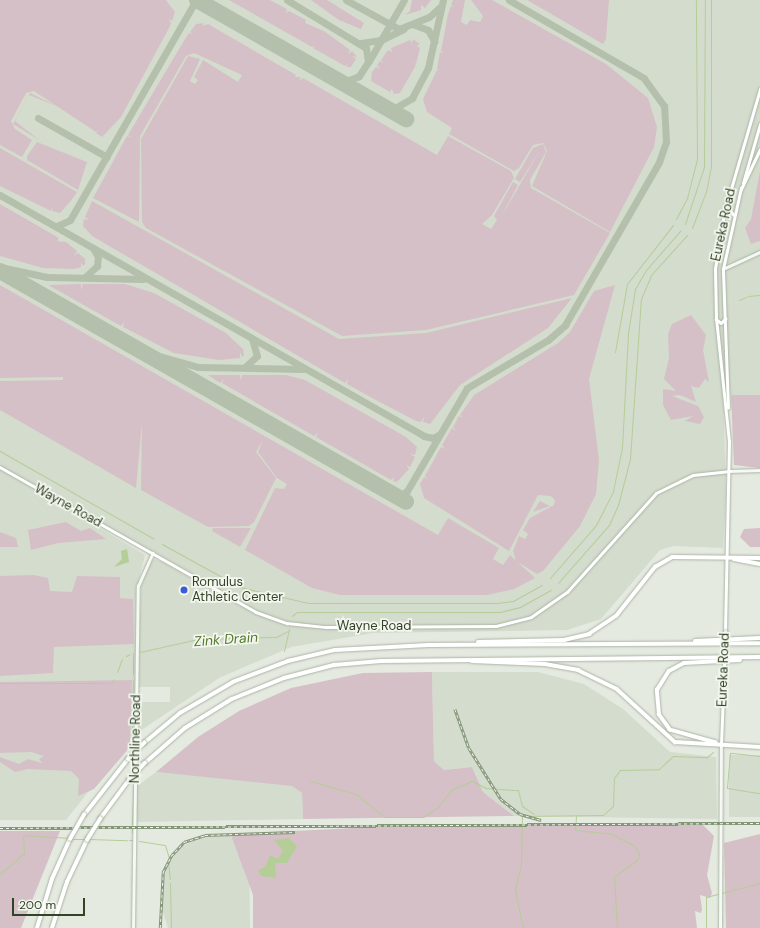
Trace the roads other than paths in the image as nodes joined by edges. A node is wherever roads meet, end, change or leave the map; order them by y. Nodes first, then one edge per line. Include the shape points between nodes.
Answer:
1 (760, 89) edge
2 (760, 124) edge
3 (760, 149) edge
4 (741, 189) junction
5 (724, 213) junction
6 (734, 215) junction
7 (760, 252) edge
8 (724, 269) junction
9 (716, 318) junction
10 (726, 319) junction
11 (728, 413) junction
12 (0, 467) edge
13 (760, 470) edge
14 (730, 471) junction
15 (152, 553) junction
16 (728, 557) junction
17 (760, 558) edge
18 (760, 564) edge
19 (760, 638) edge
20 (676, 643) junction
21 (760, 643) edge
22 (443, 645) junction
23 (760, 658) edge
24 (444, 660) junction
25 (721, 744) junction
26 (760, 747) edge
27 (37, 928) edge
28 (52, 928) edge
29 (133, 928) edge
30 (720, 928) edge

1 - 5 main road, Eureka Road
2 - 4 main road, Eureka Road
3 - 4 highway
4 - 6 main road, Eureka Road
5 - 6 main road via 730,210
5 - 9 main road, Eureka Road via 715,264
6 - 8 main road, Eureka Road
7 - 8 street
8 - 10 main road, Eureka Road
9 - 10 main road via 721,322
9 - 11 main road, Eureka Road
10 - 11 main road, Eureka Road
11 - 14 main road, Eureka Road
12 - 15 main road, Wayne Road
13 - 14 street
14 - 15 main road, Wayne Road via 693,475 663,488 644,504 564,596 537,615 508,624 326,627 287,623 256,612
14 - 16 main road, Eureka Road
15 - 29 street, Northline Road via 140,580 138,598
16 - 17 highway
16 - 18 highway
16 - 22 highway via 683,555 664,560 616,616 577,638
16 - 25 main road, Eureka Road, bridge
19 - 20 highway
20 - 21 highway
20 - 22 highway
22 - 27 highway, bridge via 354,647 275,665 203,698 144,743 128,759 84,816 70,839 52,879
23 - 24 highway
23 - 25 highway via 684,663 669,671 659,684 656,705 664,723 682,736
24 - 25 highway via 545,664 578,670 617,689 672,740
24 - 28 highway, bridge via 354,662 284,678 207,714 175,736 145,763 100,819 67,882
25 - 26 highway
25 - 30 street, Eureka Road

